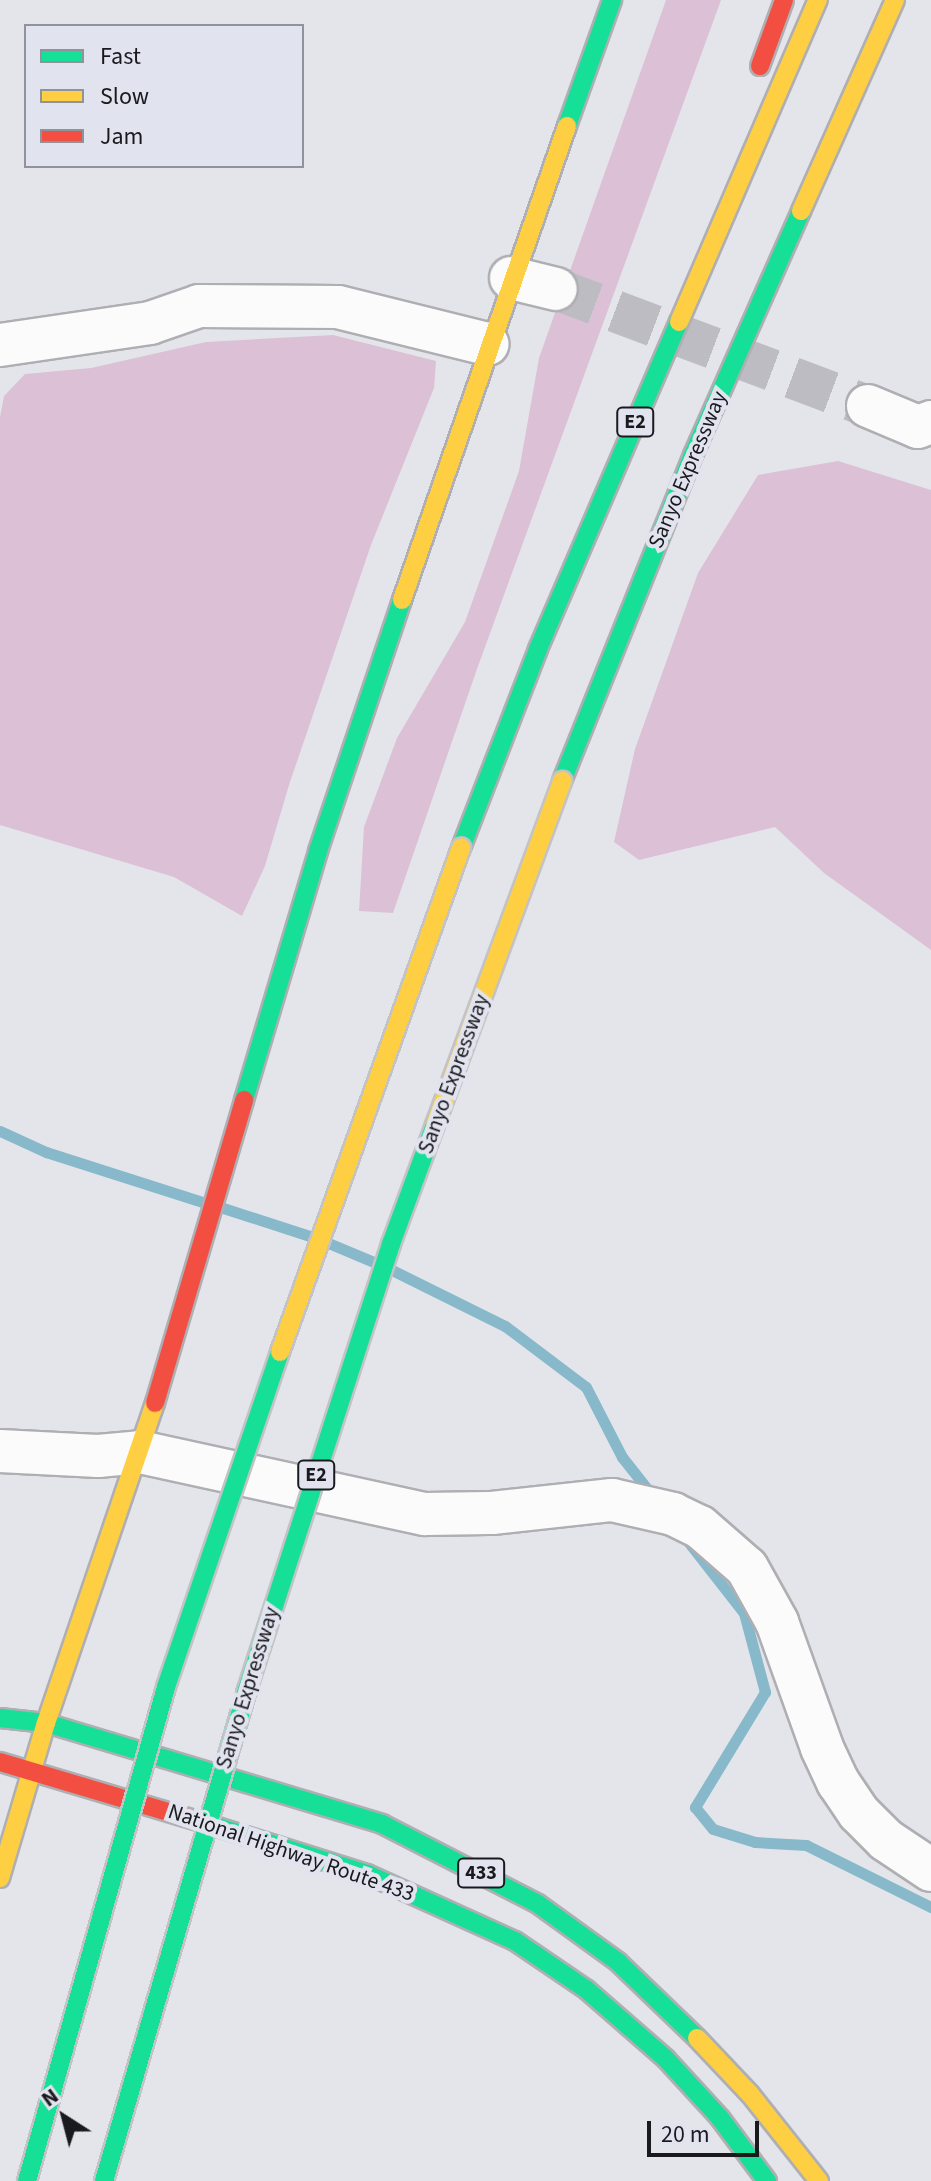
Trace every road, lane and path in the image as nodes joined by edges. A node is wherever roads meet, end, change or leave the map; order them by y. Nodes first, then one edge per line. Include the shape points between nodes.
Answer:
1 (612, 0) edge
2 (784, 0) edge
3 (818, 0) edge
4 (898, 0) edge
5 (752, 89) dead end
6 (720, 178) dead end
7 (511, 278) junction
8 (556, 289) tunnel mouth
9 (488, 344) junction
10 (0, 345) edge
11 (868, 406) tunnel mouth
12 (931, 422) edge
13 (625, 445) junction
14 (0, 1451) edge
15 (140, 1452) junction
16 (0, 1718) edge
17 (46, 1723) junction
18 (0, 1762) edge
19 (31, 1770) junction
20 (931, 1870) edge
21 (0, 1878) edge
22 (27, 2181) edge
23 (104, 2181) edge
24 (767, 2181) edge
25 (819, 2181) edge

1 - 7 main road
2 - 5 main road
3 - 13 main road, E2
4 - 23 main road, Sanyo Expressway / E2, bridge via 846,104 693,455 562,781 391,1244 247,1690
6 - 13 main road
7 - 8 street
7 - 9 main road
9 - 10 street via 338,307 199,306 150,323
9 - 15 main road via 318,851
11 - 12 street via 918,427
13 - 22 main road, E2, bridge via 538,649 326,1215 166,1687
14 - 15 street via 98,1456
15 - 17 main road
15 - 20 street via 425,1514 492,1513 612,1500 643,1505 700,1527 747,1568 764,1593 838,1782 886,1840
16 - 17 main road, 433
17 - 19 main road
17 - 25 main road, 433 via 382,1824 538,1904 618,1962 690,2031 750,2094
18 - 19 main road, National Highway Route 433 / 433
19 - 21 main road
19 - 24 main road, National Highway Route 433 / 433 via 367,1874 515,1941 587,1990 666,2059

